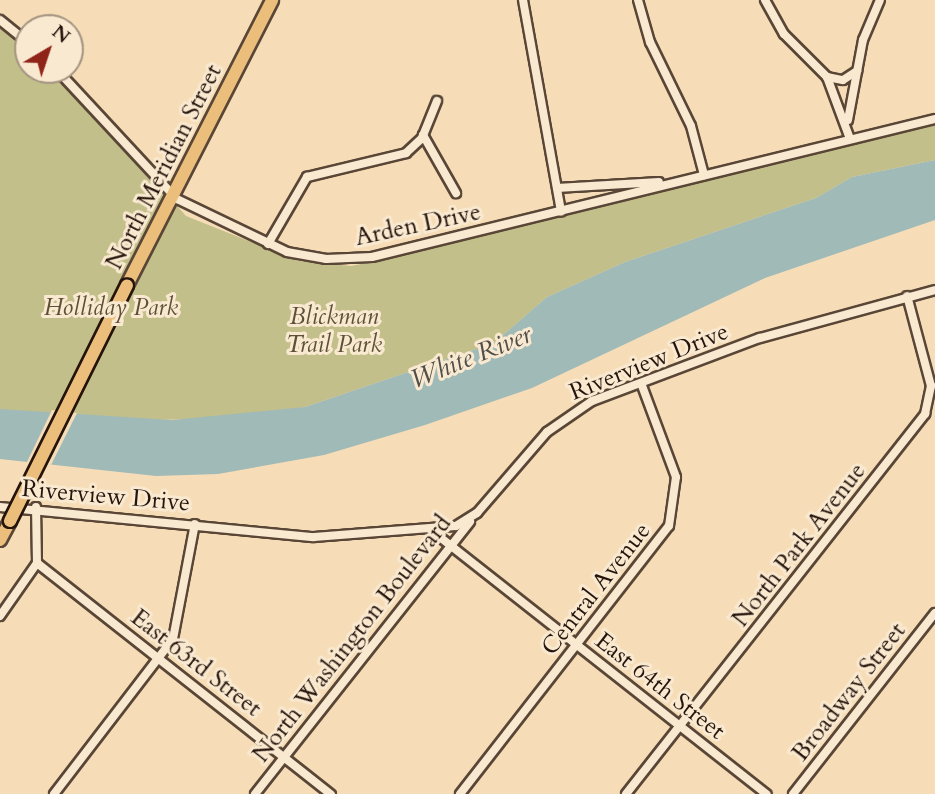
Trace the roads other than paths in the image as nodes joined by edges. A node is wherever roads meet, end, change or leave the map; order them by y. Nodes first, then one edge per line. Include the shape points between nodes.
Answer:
1 (272, 0) edge
2 (638, 0) edge
3 (765, 0) edge
4 (880, 0) edge
5 (526, 1) edge
6 (0, 20) edge
7 (14, 32) edge
8 (857, 71) junction
9 (827, 77) junction
10 (70, 84) edge
11 (437, 101) dead end
12 (935, 118) edge
13 (848, 123) junction
14 (423, 135) junction
15 (850, 139) junction
16 (704, 175) junction
17 (679, 181) junction
18 (557, 188) junction
19 (456, 193) dead end
20 (173, 196) junction
21 (561, 212) junction
22 (268, 244) junction
23 (935, 290) edge
24 (907, 296) junction
25 (641, 383) junction
26 (933, 392) edge
27 (0, 507) edge
28 (36, 507) junction
29 (480, 509) junction
30 (195, 524) junction
31 (431, 530) junction
32 (0, 540) edge
33 (449, 545) junction
34 (37, 563) junction
35 (935, 613) edge
36 (0, 616) edge
37 (577, 646) junction
38 (160, 659) junction
39 (680, 726) junction
40 (284, 757) junction
41 (54, 794) edge
42 (255, 794) edge
43 (331, 794) edge
44 (460, 794) edge
45 (626, 794) edge
46 (766, 794) edge
47 (793, 794) edge

1 - 20 main road, North Meridian Street
2 - 16 street via 650,42 691,126
3 - 9 street via 784,34
4 - 8 street
5 - 18 street
6 - 7 street
8 - 9 street via 843,80
8 - 13 street
9 - 13 street
10 - 20 street
11 - 14 street
12 - 15 street, Arden Drive
13 - 15 street
14 - 19 street
14 - 22 street via 400,156 307,177
15 - 16 street, Arden Drive
16 - 17 street, Arden Drive
17 - 18 street, Arden Drive
17 - 21 street, Arden Drive
18 - 21 street
20 - 22 street, Arden Drive
20 - 32 main road, North Meridian Street, bridge
21 - 22 street, Arden Drive via 362,258 317,259
23 - 24 street, Riverview Drive
24 - 25 street, Riverview Drive via 772,334
24 - 26 street, North Park Avenue
25 - 29 street, Riverview Drive via 592,401 552,427
25 - 37 street, Central Avenue via 673,468 673,514
26 - 39 street, North Park Avenue via 922,419
27 - 28 street, Riverview Drive
28 - 30 street, Riverview Drive
28 - 34 street
29 - 31 street, Riverview Drive via 461,524
29 - 33 street, North Washington Boulevard
30 - 31 street, Riverview Drive via 314,537
30 - 38 street via 181,622
31 - 33 street, East 64th Street
33 - 37 street, East 64th Street
33 - 40 street, North Washington Boulevard
34 - 36 street
34 - 38 street, East 63rd Street
35 - 47 street, Broadway Street
37 - 39 street, East 64th Street
37 - 44 street, Central Avenue
38 - 40 street, East 63rd Street
38 - 41 street
39 - 45 street, North Park Avenue
39 - 46 street, East 64th Street
40 - 42 street, North Washington Boulevard
40 - 43 street, East 63rd Street

